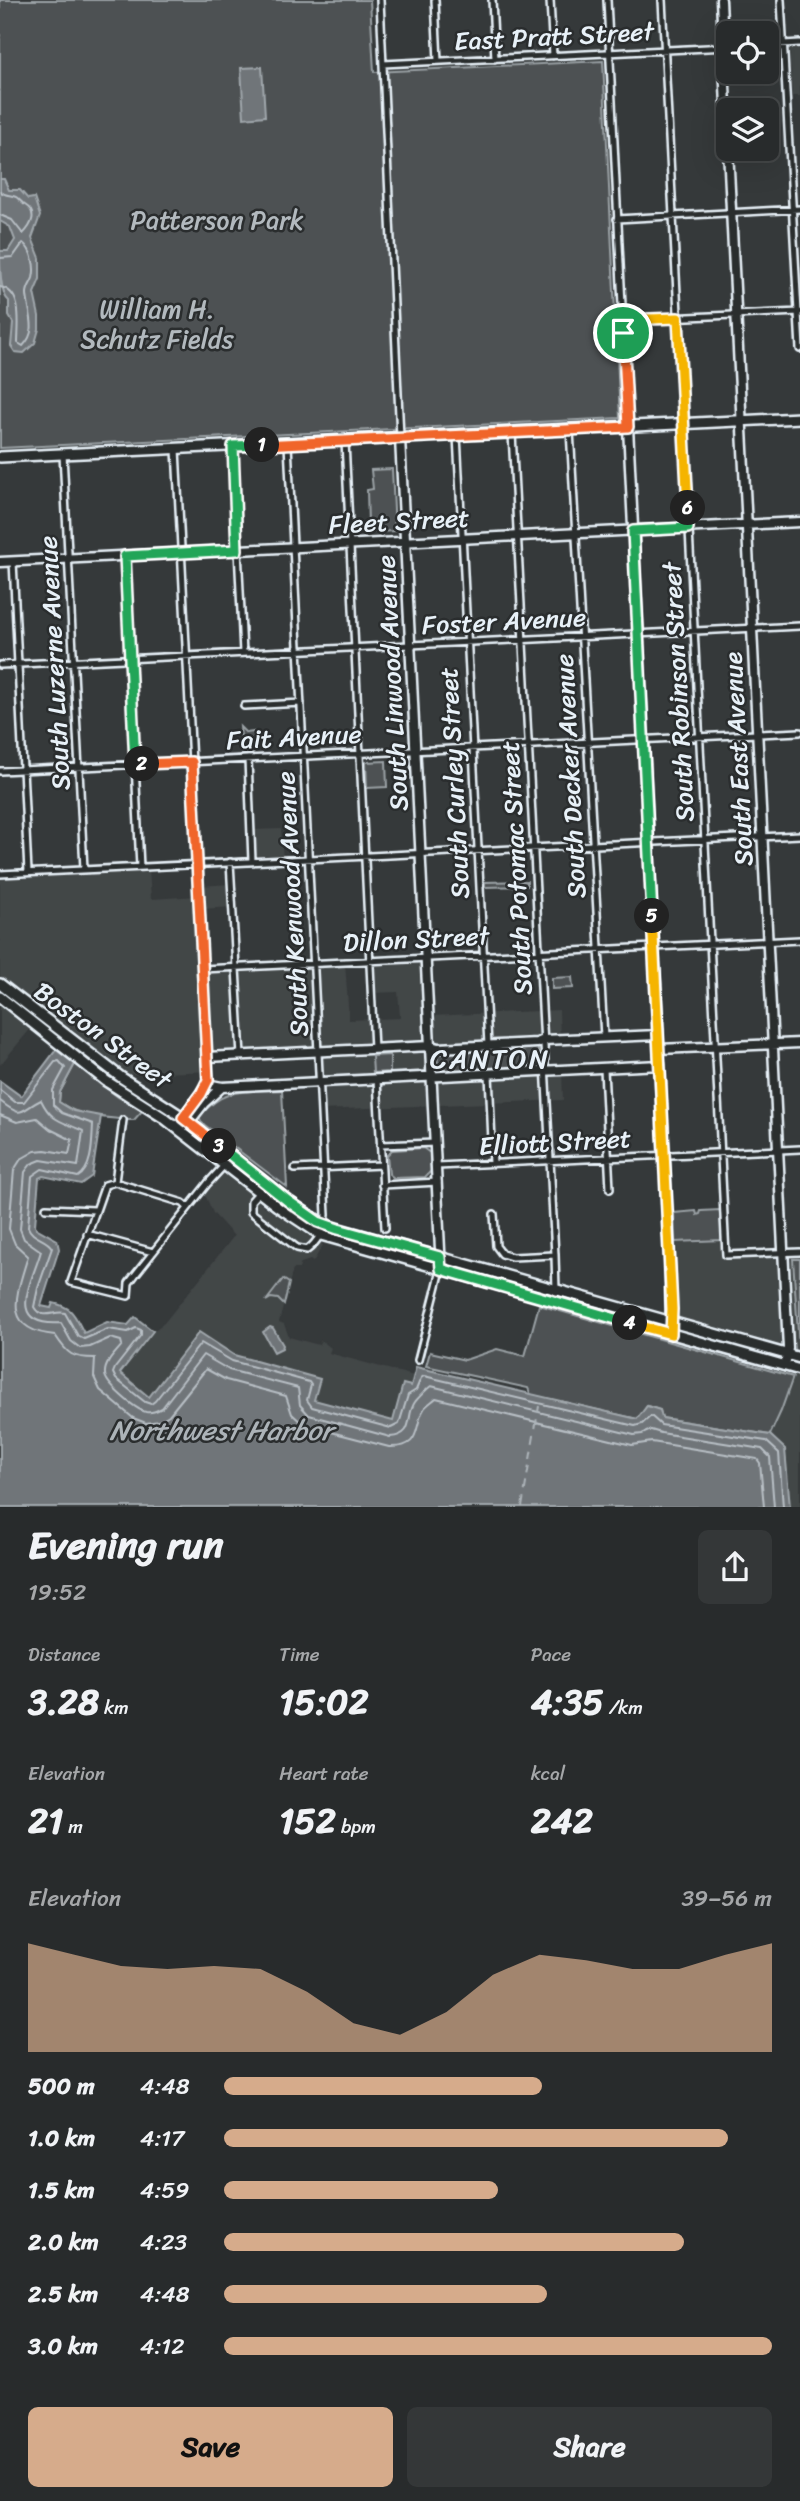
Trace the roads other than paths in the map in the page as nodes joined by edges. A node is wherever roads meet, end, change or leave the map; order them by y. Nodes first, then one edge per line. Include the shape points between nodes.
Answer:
1 (380, 0) edge
2 (435, 0) edge
3 (492, 0) edge
4 (550, 0) edge
5 (607, 0) edge
6 (662, 0) edge
7 (721, 0) edge
8 (781, 0) edge
9 (723, 21) edge
10 (800, 43) edge
11 (779, 44) edge
12 (783, 44) junction
13 (716, 47) edge
14 (665, 50) junction
15 (610, 53) junction
16 (553, 56) junction
17 (495, 59) junction
18 (438, 61) junction
19 (383, 64) junction
20 (729, 161) edge
21 (797, 209) edge
22 (731, 212) junction
23 (673, 215) junction
24 (617, 219) junction
25 (799, 312) edge
26 (736, 315) junction
27 (678, 318) junction
28 (622, 320) junction
29 (800, 349) edge
30 (800, 418) edge
31 (741, 421) junction
32 (683, 423) junction
33 (628, 427) junction
34 (570, 430) junction
35 (512, 433) junction
36 (457, 435) junction
37 (400, 438) junction
38 (345, 441) junction
39 (288, 443) junction
40 (233, 446) junction
41 (176, 449) junction
42 (63, 454) junction
43 (0, 457) edge
44 (800, 522) edge
45 (747, 525) junction
46 (688, 528) junction
47 (633, 531) junction
48 (576, 533) junction
49 (519, 536) junction
50 (463, 539) junction
51 (405, 542) junction
52 (350, 545) junction
53 (293, 547) junction
54 (237, 550) junction
55 (182, 553) junction
56 (125, 556) junction
57 (68, 559) junction
58 (13, 561) junction
59 (0, 562) edge
60 (800, 626) edge
61 (752, 628) junction
62 (695, 631) junction
63 (639, 634) junction
64 (582, 636) junction
65 (524, 639) junction
66 (466, 642) junction
67 (411, 644) junction
68 (355, 647) junction
69 (298, 650) junction
70 (243, 653) junction
71 (187, 656) junction
72 (130, 658) junction
73 (73, 661) junction
74 (18, 664) junction
75 (0, 665) edge
76 (301, 703) junction
77 (244, 706) dead end
78 (800, 732) edge
79 (758, 734) junction
80 (700, 737) junction
81 (644, 740) junction
82 (588, 742) junction
83 (530, 745) junction
84 (472, 748) junction
85 (416, 751) junction
86 (360, 754) junction
87 (303, 756) junction
88 (248, 759) junction
89 (192, 762) junction
90 (135, 764) junction
91 (79, 767) junction
92 (23, 770) junction
93 (0, 771) edge
94 (800, 835) edge
95 (763, 837) junction
96 (705, 840) junction
97 (649, 843) junction
98 (593, 845) junction
99 (534, 848) junction
100 (477, 851) junction
101 (421, 854) junction
102 (365, 856) junction
103 (308, 859) junction
104 (252, 861) junction
105 (230, 862) junction
106 (197, 864) junction
107 (140, 867) junction
108 (84, 868) junction
109 (28, 872) junction
110 (0, 874) edge
111 (800, 940) edge
112 (768, 942) junction
113 (711, 944) junction
114 (654, 947) junction
115 (599, 950) junction
116 (540, 953) junction
117 (483, 955) junction
118 (426, 958) junction
119 (370, 961) junction
120 (314, 964) junction
121 (235, 968) junction
122 (202, 969) junction
123 (0, 984) edge
124 (0, 997) edge
125 (659, 1035) junction
126 (604, 1037) junction
127 (544, 1040) junction
128 (800, 1042) edge
129 (773, 1044) junction
130 (488, 1045) junction
131 (431, 1046) junction
132 (716, 1046) junction
133 (374, 1049) junction
134 (659, 1049) junction
135 (318, 1051) junction
136 (241, 1056) junction
137 (207, 1057) junction
138 (660, 1065) junction
139 (604, 1069) junction
140 (545, 1071) junction
141 (489, 1074) junction
142 (432, 1076) junction
143 (377, 1079) junction
144 (208, 1080) junction
145 (320, 1082) junction
146 (222, 1087) junction
147 (123, 1120) dead end
148 (186, 1120) junction
149 (179, 1129) junction
150 (436, 1143) junction
151 (380, 1146) junction
152 (800, 1149) edge
153 (778, 1150) junction
154 (721, 1153) junction
155 (664, 1156) junction
156 (232, 1157) junction
157 (608, 1158) junction
158 (550, 1161) junction
159 (494, 1164) junction
160 (224, 1165) junction
161 (381, 1165) junction
162 (437, 1167) junction
163 (324, 1168) junction
164 (295, 1169) dead end
165 (115, 1182) junction
166 (438, 1182) junction
167 (382, 1185) junction
168 (610, 1189) dead end
169 (258, 1192) junction
170 (46, 1208) dead end
171 (188, 1208) junction
172 (95, 1210) junction
173 (494, 1214) dead end
174 (385, 1228) dead end
175 (323, 1230) junction
176 (87, 1234) junction
177 (153, 1252) junction
178 (783, 1252) junction
179 (800, 1252) edge
180 (555, 1255) junction
181 (440, 1257) junction
182 (441, 1269) junction
183 (555, 1290) junction
184 (552, 1300) junction
185 (672, 1322) junction
186 (671, 1334) junction
187 (788, 1355) junction
188 (800, 1359) edge
189 (418, 1360) dead end
190 (785, 1366) junction
191 (800, 1370) edge

1 - 19 street, South Linwood Avenue
2 - 18 street
3 - 17 street
4 - 16 street
5 - 15 street
6 - 14 street, South Robinson Street
7 - 9 street, South East Avenue
8 - 12 street
10 - 12 street
11 - 12 street
12 - 21 street
13 - 14 street, East Pratt Street
14 - 15 street, East Pratt Street
14 - 23 street, South Robinson Street
15 - 16 street, East Pratt Street
15 - 24 street
16 - 17 street, East Pratt Street
17 - 18 street, East Pratt Street
18 - 19 street, East Pratt Street
19 - 37 street, South Linwood Avenue
20 - 22 street, South East Avenue
21 - 22 street
21 - 25 street
22 - 23 street
22 - 26 street, South East Avenue
23 - 24 street
23 - 27 street, South Robinson Street
24 - 28 street
25 - 26 street
25 - 29 street
26 - 27 street
26 - 31 street, South East Avenue
27 - 28 street
27 - 32 street, South Robinson Street
28 - 33 street
30 - 31 main road
31 - 32 main road
31 - 45 street, South East Avenue
32 - 33 main road
32 - 46 street, South Robinson Street
33 - 34 main road
33 - 47 street
34 - 35 main road
34 - 48 street, South Decker Avenue
35 - 36 main road
35 - 49 street, South Potomac Street
36 - 37 main road
36 - 50 street, South Curley Street
37 - 38 main road
37 - 51 street, South Linwood Avenue
38 - 39 main road
38 - 52 street
39 - 40 main road
39 - 53 street, South Kenwood Avenue
40 - 41 main road
40 - 54 street
41 - 42 main road
41 - 55 street
42 - 43 main road
42 - 57 street, South Luzerne Avenue
44 - 45 street, Fleet Street
45 - 46 street, Fleet Street
45 - 61 street, South East Avenue
46 - 47 street, Fleet Street
46 - 62 street, South Robinson Street
47 - 48 street, Fleet Street
47 - 63 street
48 - 49 street, Fleet Street
48 - 64 street, South Decker Avenue
49 - 50 street, Fleet Street
49 - 65 street, South Potomac Street
50 - 51 street, Fleet Street
50 - 66 street, South Curley Street
51 - 52 street, Fleet Street
51 - 67 street, South Linwood Avenue
52 - 53 street, Fleet Street
52 - 68 street
53 - 54 street, Fleet Street
53 - 69 street, South Kenwood Avenue
54 - 55 street, Fleet Street
54 - 70 street
55 - 56 street, Fleet Street
55 - 71 street
56 - 57 street, Fleet Street
56 - 72 street
57 - 58 street, Fleet Street
57 - 73 street, South Luzerne Avenue
58 - 59 street, Fleet Street
58 - 74 street
60 - 61 street, Foster Avenue
61 - 62 street, Foster Avenue
61 - 79 street, South East Avenue
62 - 63 street, Foster Avenue
62 - 80 street, South Robinson Street
63 - 64 street, Foster Avenue
63 - 81 street
64 - 65 street, Foster Avenue
64 - 82 street, South Decker Avenue
65 - 66 street, Foster Avenue
65 - 83 street, South Potomac Street
66 - 67 street, Foster Avenue
66 - 84 street, South Curley Street
67 - 68 street, Foster Avenue
67 - 85 street, South Linwood Avenue
68 - 69 street, Foster Avenue
68 - 86 street
69 - 70 street, Foster Avenue
69 - 76 street, South Kenwood Avenue
70 - 71 street, Foster Avenue
71 - 72 street, Foster Avenue
71 - 89 street
72 - 73 street, Foster Avenue
72 - 90 street
73 - 74 street, Foster Avenue
73 - 91 street, South Luzerne Avenue
74 - 75 street, Foster Avenue
74 - 92 street
76 - 77 street
76 - 87 street, South Kenwood Avenue
78 - 79 street, Fait Avenue
79 - 80 street, Fait Avenue
79 - 95 street, South East Avenue
80 - 81 street, Fait Avenue
80 - 96 street, South Robinson Street
81 - 82 street, Fait Avenue
81 - 97 street
82 - 83 street, Fait Avenue
82 - 98 street, South Decker Avenue
83 - 84 street, Fait Avenue
83 - 99 street, South Potomac Street
84 - 85 street, Fait Avenue
84 - 100 street, South Curley Street
85 - 86 street, Fait Avenue
85 - 101 street, South Linwood Avenue
86 - 87 street, Fait Avenue
86 - 102 street
87 - 88 street, Fait Avenue
87 - 103 street, South Kenwood Avenue
88 - 89 street, Fait Avenue
88 - 104 street
89 - 90 street, Fait Avenue
89 - 106 street
90 - 91 street, Fait Avenue
90 - 107 street
91 - 92 street, Fait Avenue
91 - 108 street, South Luzerne Avenue
92 - 93 street, Fait Avenue
92 - 109 street
94 - 95 street
95 - 96 street
95 - 112 street, South East Avenue
96 - 97 street
96 - 113 street, South Robinson Street
97 - 98 street
97 - 114 street
98 - 99 street
98 - 115 street, South Decker Avenue
99 - 100 street
99 - 116 street, South Potomac Street
100 - 101 street
100 - 117 street, South Curley Street
101 - 102 street
101 - 118 street, South Linwood Avenue
102 - 103 street
102 - 119 street
103 - 104 street
103 - 120 street, South Kenwood Avenue
104 - 105 street
105 - 106 street
105 - 121 street
106 - 107 street
106 - 122 street
107 - 108 street
108 - 109 street
109 - 110 street
111 - 112 street, Dillon Street
112 - 113 street, Dillon Street
112 - 129 street, South East Avenue
113 - 114 street, Dillon Street
113 - 132 street, South Robinson Street
114 - 115 street, Dillon Street
114 - 125 street
115 - 116 street, Dillon Street
115 - 126 street, South Decker Avenue
116 - 117 street, Dillon Street
116 - 127 street, South Potomac Street
117 - 118 street, Dillon Street
117 - 130 street, South Curley Street
118 - 119 street, Dillon Street
118 - 131 street, South Linwood Avenue
119 - 120 street, Dillon Street
119 - 133 street
120 - 121 street, Dillon Street
120 - 135 street, South Kenwood Avenue
121 - 122 street, Dillon Street
121 - 136 street
122 - 137 street
123 - 148 main road, Boston Street via 122,1079
124 - 149 main road, Boston Street via 106,1081
125 - 126 street
125 - 134 street
126 - 127 street
127 - 130 street
127 - 140 street, South Potomac Street
128 - 129 street
129 - 132 street
129 - 153 street, South East Avenue
130 - 131 street
131 - 133 street
131 - 142 street, South Linwood Avenue
132 - 134 street
132 - 154 street, South Robinson Street
133 - 135 street
134 - 138 street
135 - 136 street
135 - 145 street, South Kenwood Avenue
136 - 137 street
137 - 144 street
138 - 139 street
138 - 155 street
139 - 140 street
139 - 157 street
140 - 141 street
140 - 158 street, South Potomac Street
141 - 142 street
141 - 159 street
142 - 143 street
142 - 150 street, South Linwood Avenue
143 - 145 street
143 - 151 street
144 - 146 street
144 - 148 street
145 - 146 street
145 - 163 street, South Kenwood Avenue
146 - 148 street
147 - 165 street
148 - 149 street
148 - 156 main road, Boston Street
149 - 160 main road, Boston Street
150 - 151 street
150 - 162 street, South Linwood Avenue
151 - 161 street
152 - 153 street, Elliott Street
153 - 154 street, Elliott Street
153 - 178 street, South East Avenue
154 - 155 street, Elliott Street
154 - 178 street, South Robinson Street via 726,1255
155 - 157 street, Elliott Street
155 - 185 street
156 - 160 street
156 - 175 main road, Boston Street
157 - 158 street, Elliott Street
157 - 168 street
158 - 159 street, Elliott Street
158 - 180 street, South Potomac Street
159 - 162 street, Elliott Street
160 - 169 main road, Boston Street
160 - 171 street
161 - 163 street
161 - 167 street
162 - 166 street, South Linwood Avenue
163 - 164 street
163 - 175 street, South Kenwood Avenue
165 - 171 street
165 - 172 street via 105,1185
166 - 167 street
166 - 181 street, South Linwood Avenue
167 - 174 street
169 - 175 main road, Boston Street via 299,1222
169 - 175 street via 251,1201 251,1212 301,1250 314,1245
170 - 172 street
171 - 177 street
172 - 176 street
173 - 180 street via 497,1248 505,1256
175 - 181 main road, Boston Street
175 - 182 main road, Boston Street
176 - 177 street
176 - 177 street via 71,1282 128,1296 129,1283
178 - 179 street
178 - 187 street, South East Avenue
180 - 183 street, South Potomac Street
181 - 182 street, South Linwood Avenue
181 - 183 main road, Boston Street
182 - 184 main road, Boston Street
182 - 189 street, South Linwood Avenue
183 - 184 street, South Potomac Street
183 - 185 main road, Boston Street
184 - 186 main road, Boston Street
185 - 186 street
185 - 187 main road, Boston Street
186 - 190 main road, Boston Street
187 - 188 main road, Boston Street
187 - 190 street, South East Avenue
190 - 191 main road, Boston Street

